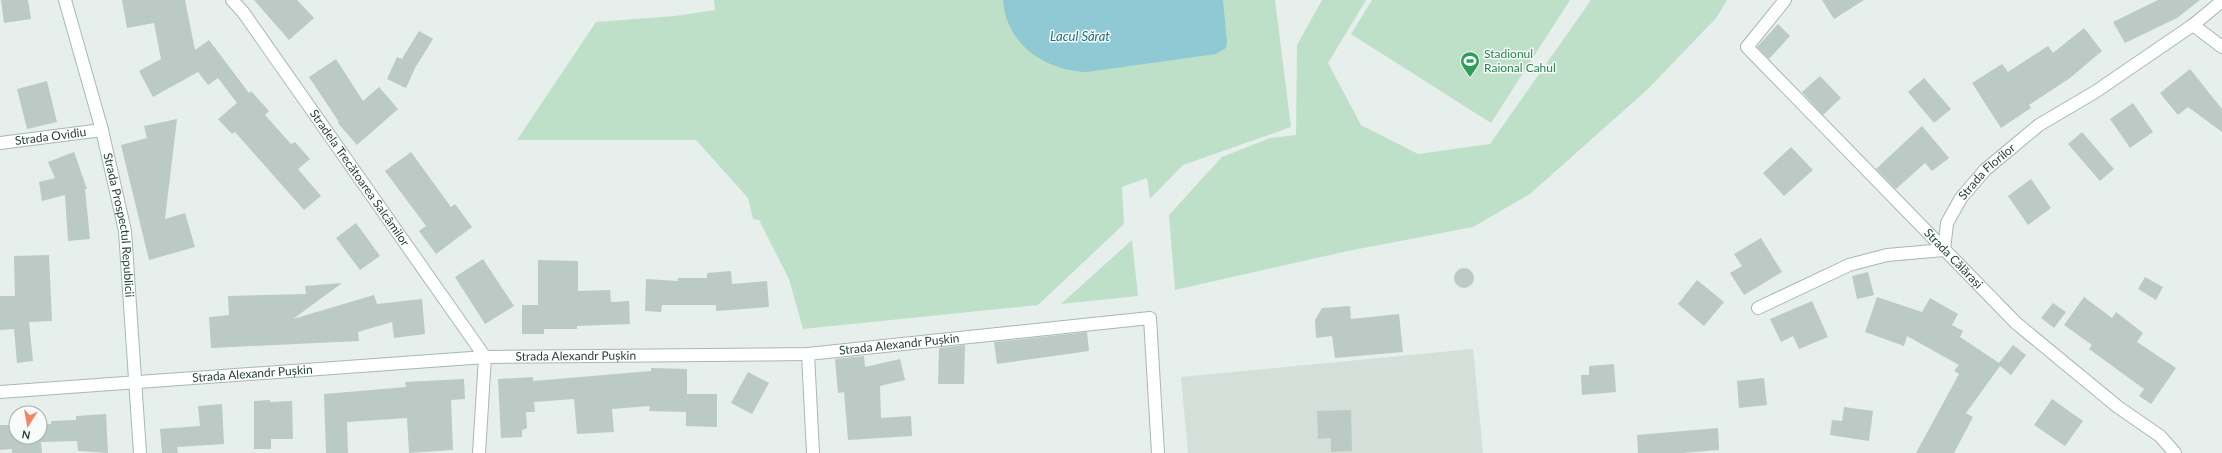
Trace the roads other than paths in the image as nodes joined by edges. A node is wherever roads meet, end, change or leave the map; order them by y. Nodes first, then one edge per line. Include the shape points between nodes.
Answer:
1 (232, 0) edge
2 (1785, 0) edge
3 (65, 1) edge
4 (2222, 1) edge
5 (2193, 25) junction
6 (2222, 47) edge
7 (102, 130) junction
8 (0, 144) edge
9 (1944, 250) junction
10 (1758, 308) dead end
11 (808, 354) junction
12 (485, 357) junction
13 (135, 381) junction
14 (0, 392) edge
15 (140, 453) edge
16 (479, 453) edge
17 (813, 453) edge
18 (1158, 453) edge
19 (2176, 453) edge

1 - 12 street, Stradela Trecătoarea Salcâmilor via 243,12
2 - 9 street, Strada Călărași via 1747,47
3 - 7 street, Strada Prospectul Republicii
4 - 5 street, Strada Florilor
5 - 6 street
5 - 9 street, Strada Florilor via 2095,92 2039,125 1985,170 1961,198 1947,223
7 - 8 street, Strada Ovidiu
7 - 13 street, Strada Prospectul Republicii via 124,231
9 - 10 street via 1887,255 1849,265
9 - 19 street, Strada Călărași via 2016,324 2118,407 2160,436
11 - 12 street, Strada Alexandr Pușkin
11 - 17 street
11 - 18 street, Strada Alexandr Pușkin via 1150,318
12 - 13 street, Strada Alexandr Pușkin
12 - 16 street
13 - 14 street, Strada Alexandr Pușkin
13 - 15 street, Strada Prospectul Republicii

